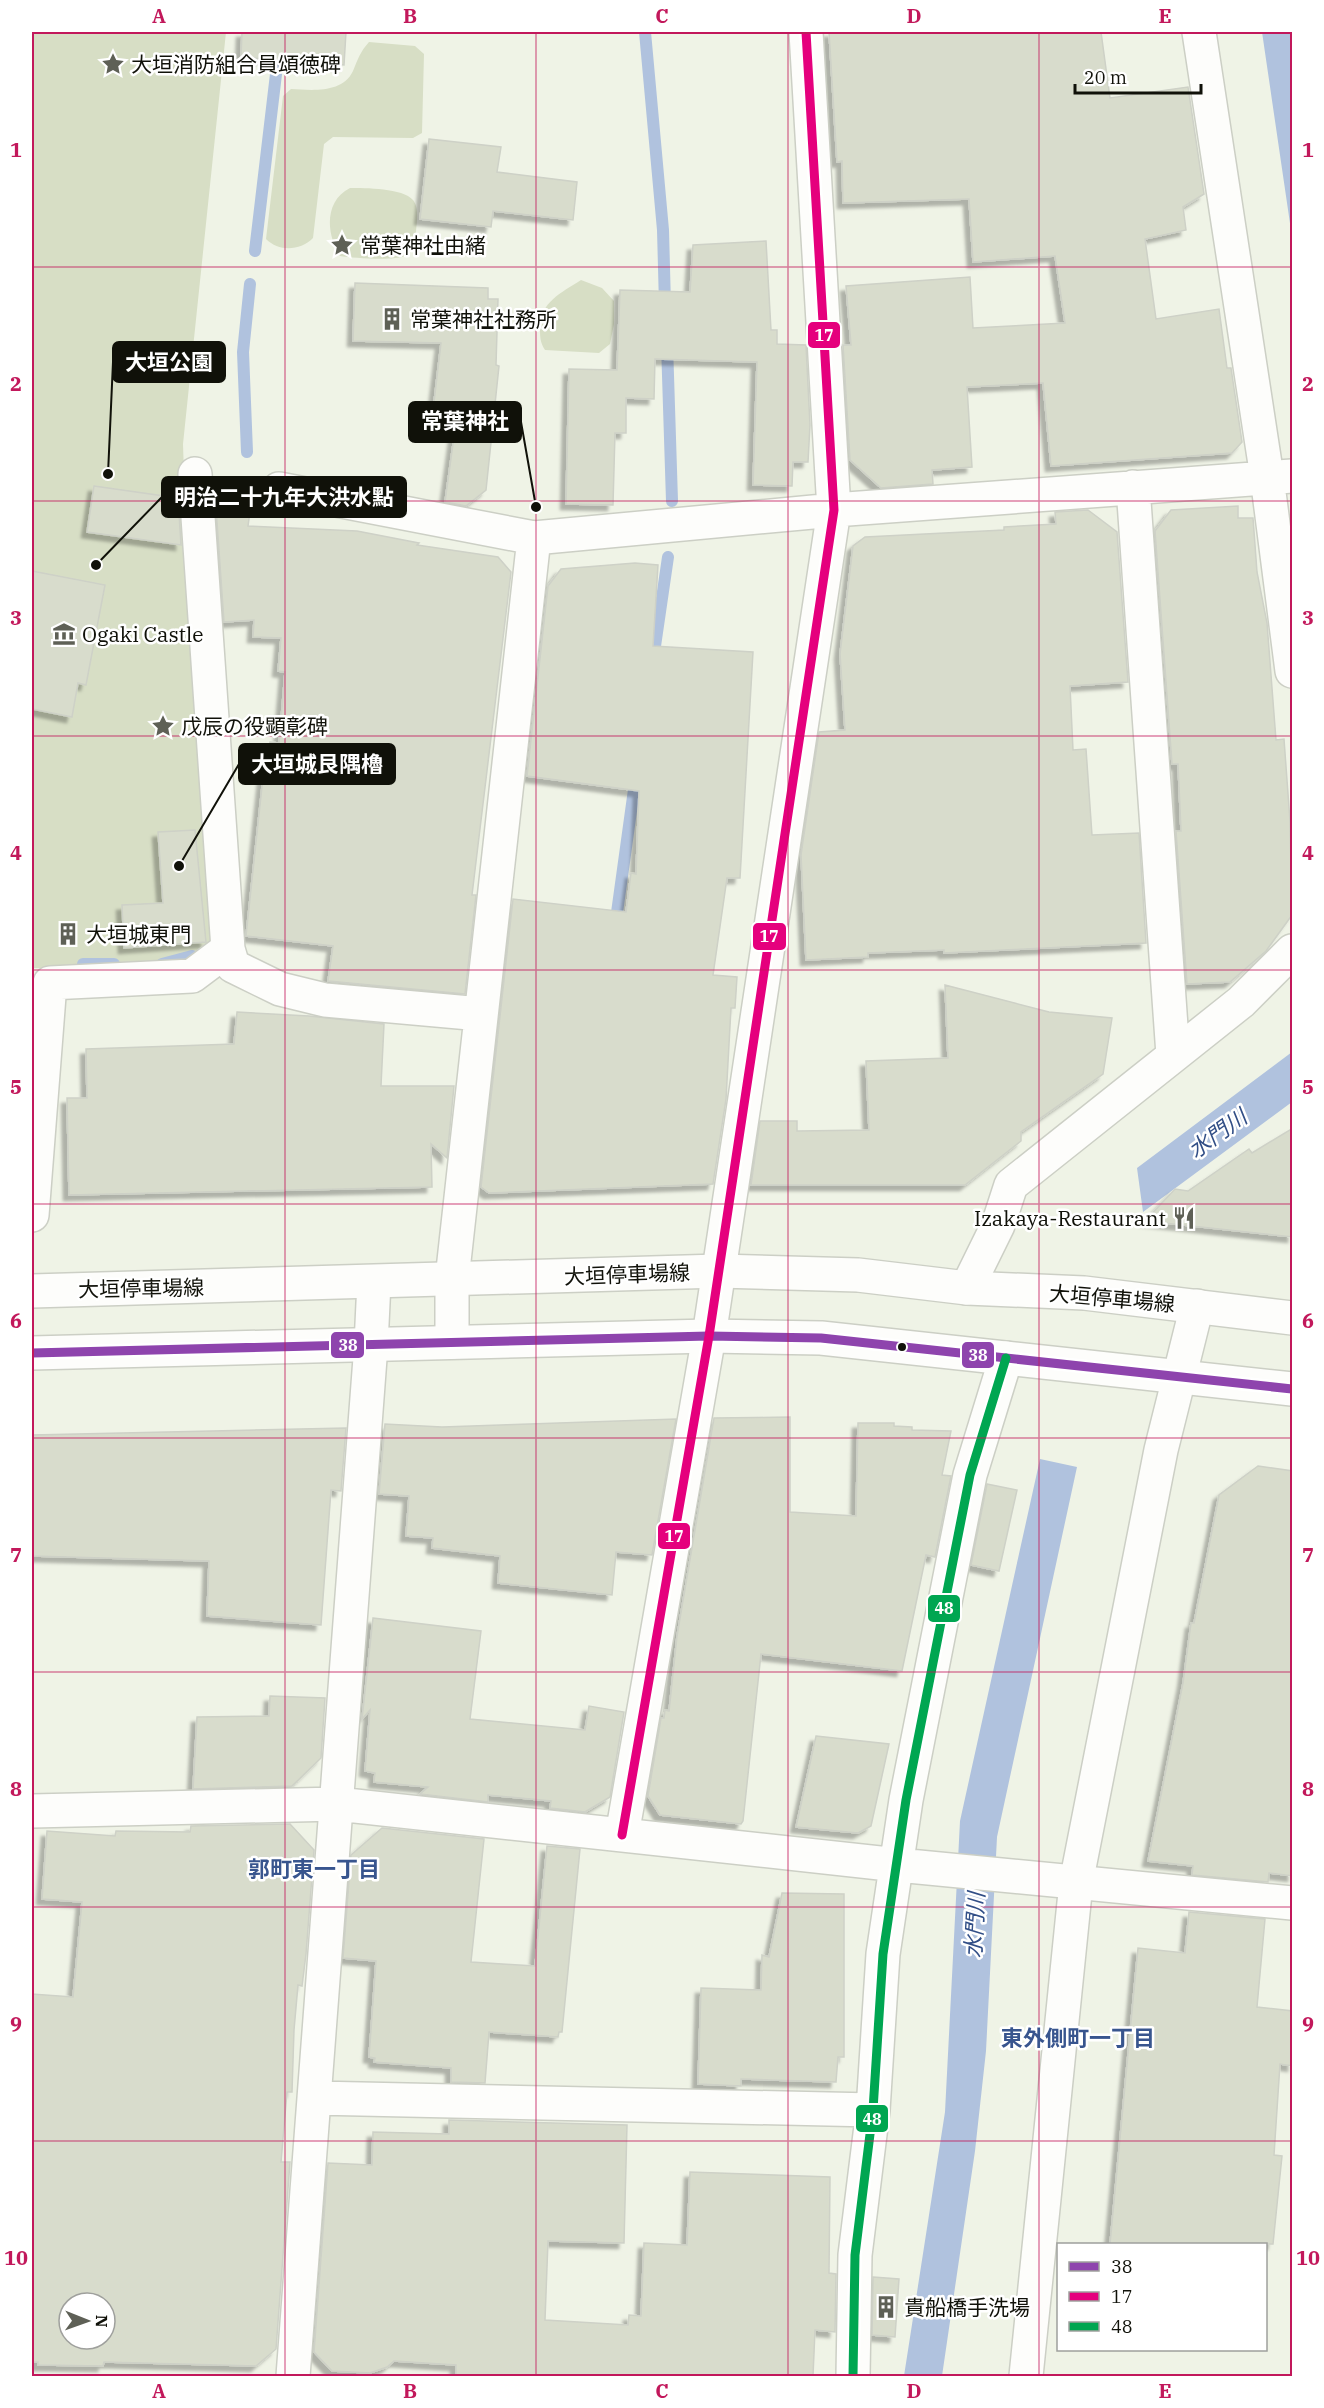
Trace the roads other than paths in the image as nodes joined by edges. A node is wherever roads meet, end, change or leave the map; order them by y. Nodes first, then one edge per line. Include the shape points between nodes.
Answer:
1 (806, 32) edge
2 (1199, 32) edge
3 (195, 474) dead end
4 (1280, 476) edge
5 (1133, 487) junction
6 (279, 489) dead end
7 (834, 510) junction
8 (534, 538) junction
9 (1293, 671) edge
10 (228, 949) junction
11 (1293, 951) edge
12 (481, 1014) junction
13 (1173, 1055) junction
14 (32, 1215) edge
15 (719, 1271) junction
16 (452, 1279) junction
17 (374, 1282) junction
18 (967, 1288) junction
19 (32, 1291) edge
20 (1197, 1306) junction
21 (1293, 1318) edge
22 (709, 1336) junction
23 (452, 1342) junction
24 (371, 1345) junction
25 (32, 1353) edge
26 (1006, 1358) junction
27 (1180, 1377) junction
28 (1293, 1389) edge
29 (337, 1804) junction
30 (32, 1811) edge
31 (622, 1835) junction
32 (898, 1865) junction
33 (1076, 1883) junction
34 (1293, 1903) edge
35 (315, 2098) junction
36 (873, 2110) junction
37 (293, 2376) edge
38 (853, 2376) edge
39 (1026, 2376) edge

1 - 7 street
2 - 4 street
3 - 10 street
4 - 5 street
4 - 9 street
5 - 7 street
5 - 13 street
6 - 8 street
7 - 8 street
7 - 15 street
8 - 12 street
10 - 12 street via 233,966 280,989 325,1000
10 - 14 street via 192,976 50,983
11 - 13 street via 1241,1002
12 - 16 street
13 - 18 street via 1011,1185 998,1225
15 - 16 street, 大垣停車場線
15 - 18 street, 大垣停車場線 via 858,1275
15 - 22 street
16 - 17 street, 大垣停車場線
16 - 23 street
17 - 19 street, 大垣停車場線
17 - 24 street
18 - 20 street, 大垣停車場線 via 1084,1293
20 - 21 street, 大垣停車場線
20 - 27 street
22 - 23 street
22 - 26 street via 821,1338
22 - 31 street
23 - 24 street
24 - 25 street
24 - 29 street
26 - 27 street
26 - 32 street via 970,1475 906,1800
27 - 28 street
27 - 33 street via 1161,1450
29 - 30 street
29 - 31 street
29 - 35 street
31 - 32 street
32 - 33 street
32 - 36 street via 883,1954
33 - 34 street
33 - 39 street
35 - 36 street
35 - 37 street
36 - 38 street via 855,2255

